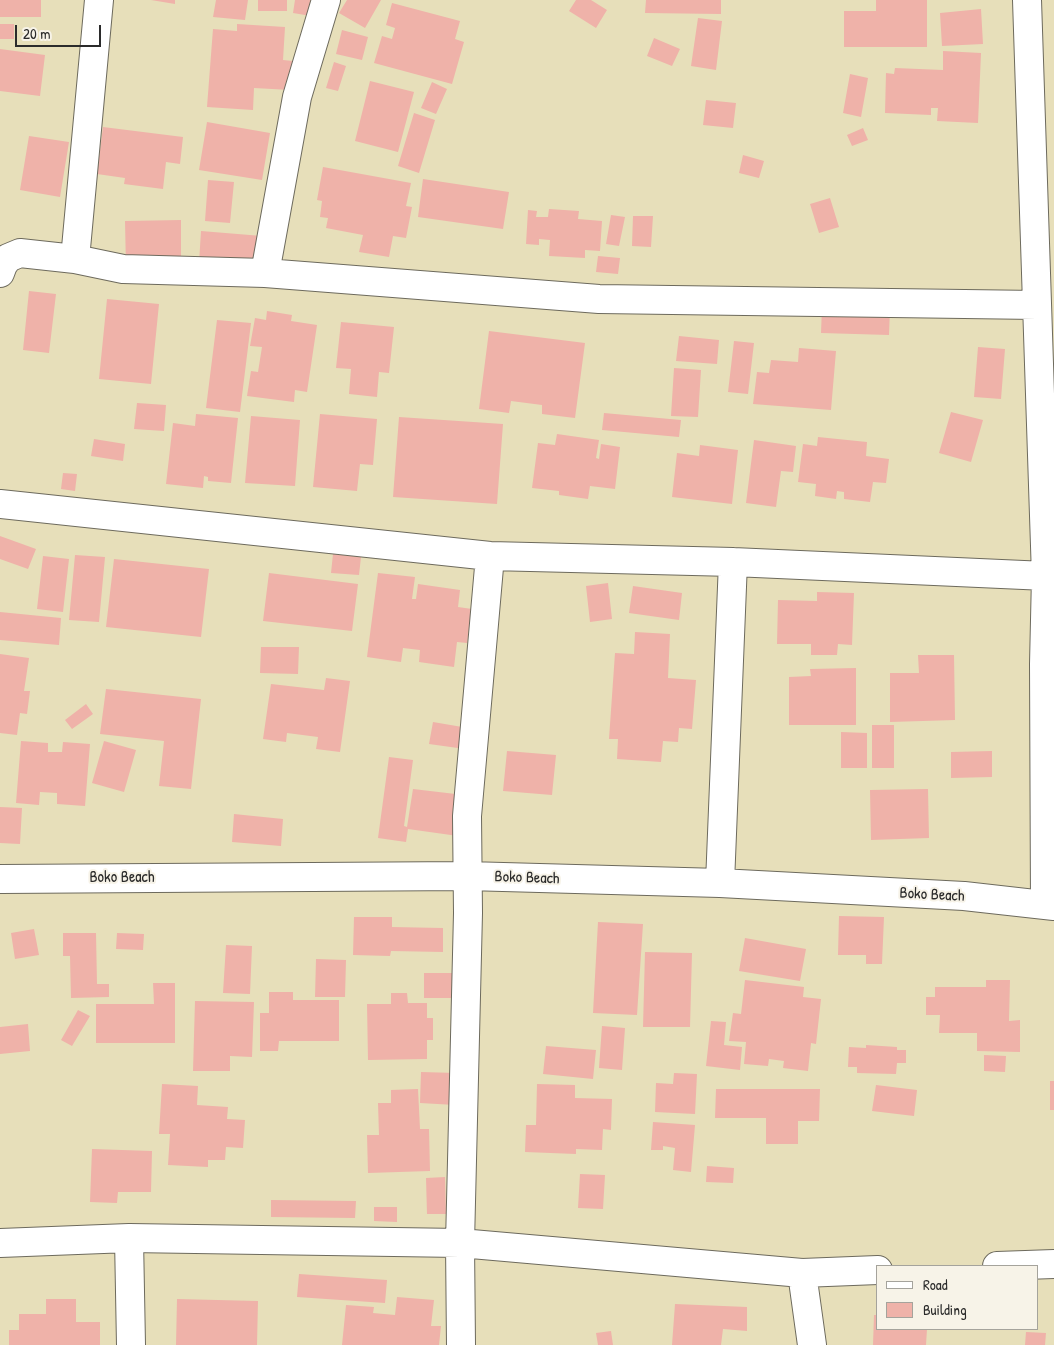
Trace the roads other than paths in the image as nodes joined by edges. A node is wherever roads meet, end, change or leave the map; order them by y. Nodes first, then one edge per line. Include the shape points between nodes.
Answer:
1 (99, 0) edge
2 (326, 0) edge
3 (1027, 0) edge
4 (75, 259) junction
5 (0, 273) edge
6 (265, 273) junction
7 (1037, 305) junction
8 (0, 504) edge
9 (490, 556) junction
10 (733, 562) junction
11 (1046, 576) junction
12 (1049, 664) edge
13 (467, 876) junction
14 (0, 878) edge
15 (720, 884) junction
16 (1050, 906) edge
17 (130, 1238) junction
18 (460, 1243) junction
19 (0, 1244) edge
20 (1054, 1264) edge
21 (1026, 1265) edge
22 (876, 1270) edge
23 (802, 1273) junction
24 (131, 1345) edge
25 (461, 1345) edge
26 (812, 1345) edge

1 - 4 street
2 - 6 street via 297,97
3 - 7 street
4 - 5 street via 20,253 8,258
4 - 6 street via 123,270
6 - 7 street via 599,299
7 - 11 street
8 - 9 street
9 - 10 street
9 - 13 street via 467,816
10 - 11 street
10 - 15 street
11 - 12 street
12 - 16 street
13 - 14 street, Boko Beach
13 - 15 street, Boko Beach
13 - 18 street
15 - 16 street, Boko Beach via 964,896
17 - 18 street
17 - 19 street
17 - 24 street
18 - 23 street
18 - 25 street
20 - 21 street
22 - 23 street
23 - 26 street

